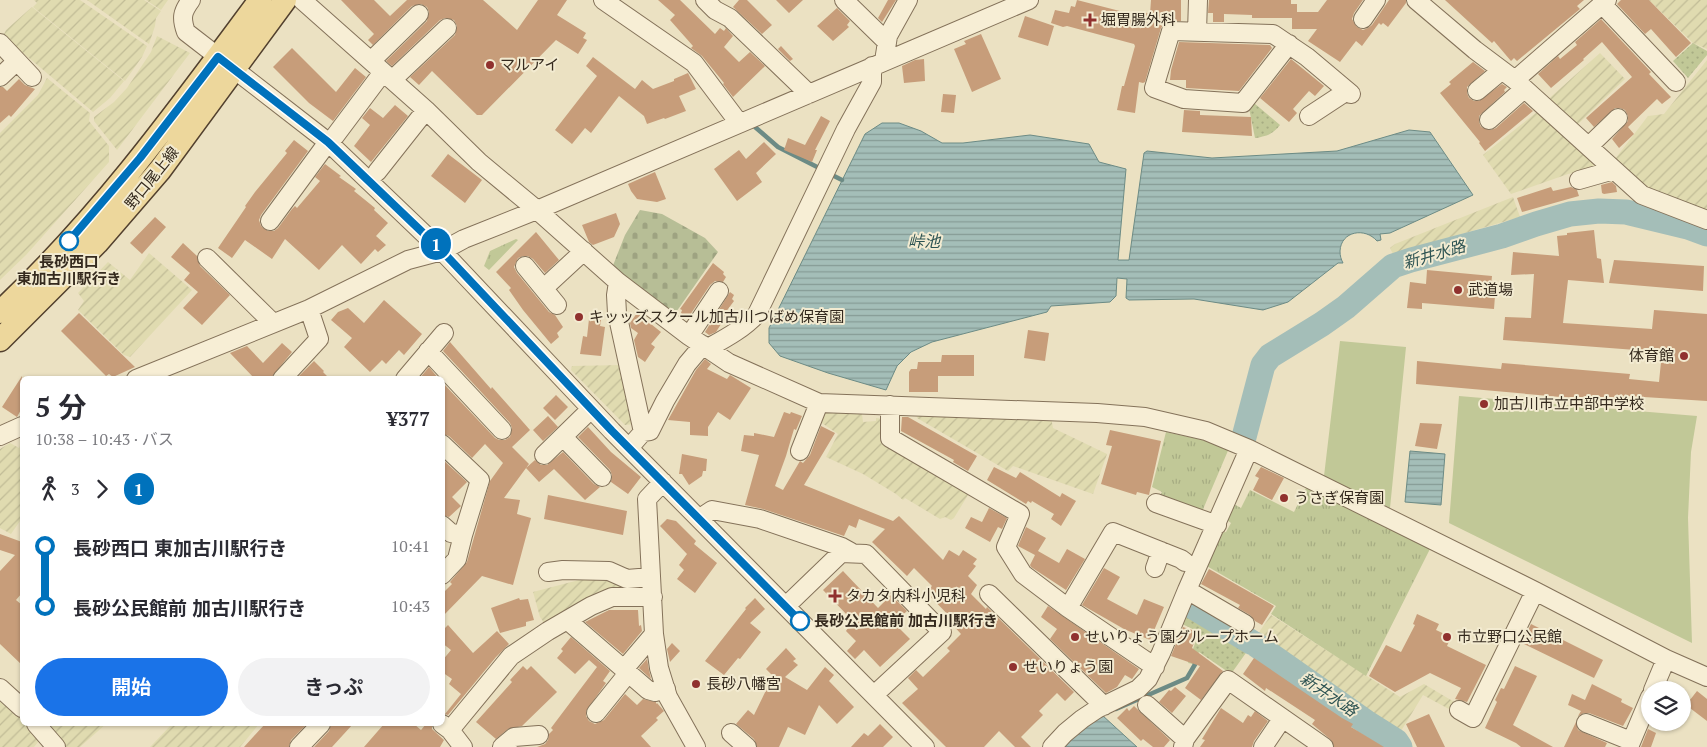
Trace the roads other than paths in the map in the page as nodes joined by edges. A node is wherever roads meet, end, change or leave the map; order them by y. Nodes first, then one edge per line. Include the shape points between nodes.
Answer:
1 (191, 0) edge
2 (260, 0) edge
3 (285, 0) edge
4 (302, 0) edge
5 (604, 0) edge
6 (705, 0) edge
7 (844, 0) edge
8 (908, 0) edge
9 (1029, 0) edge
10 (1198, 0) edge
11 (1376, 0) edge
12 (1416, 0) edge
13 (1604, 2) edge
14 (419, 14) dead end
15 (1363, 18) dead end
16 (447, 28) dead end
17 (1196, 32) junction
18 (887, 42) junction
19 (0, 43) edge
20 (1289, 44) junction
21 (16, 61) junction
22 (878, 63) junction
23 (226, 64) junction
24 (382, 71) junction
25 (32, 76) dead end
26 (0, 77) edge
27 (1513, 80) junction
28 (1676, 82) dead end
29 (1477, 91) dead end
30 (809, 94) junction
31 (426, 110) junction
32 (1309, 116) dead end
33 (1618, 118) dead end
34 (1489, 120) dead end
35 (739, 123) junction
36 (332, 139) junction
37 (1589, 146) junction
38 (1614, 170) junction
39 (377, 172) dead end
40 (1580, 180) dead end
41 (537, 210) junction
42 (1707, 220) edge
43 (270, 221) dead end
44 (584, 250) junction
45 (442, 251) junction
46 (207, 258) dead end
47 (526, 266) dead end
48 (618, 282) junction
49 (544, 288) junction
50 (719, 291) dead end
51 (557, 305) dead end
52 (309, 308) junction
53 (0, 312) edge
54 (273, 323) junction
55 (444, 333) dead end
56 (689, 336) junction
57 (0, 340) edge
58 (706, 347) junction
59 (428, 351) junction
60 (143, 376) edge
61 (288, 376) edge
62 (407, 376) edge
63 (819, 403) junction
64 (890, 406) junction
65 (591, 409) junction
66 (20, 427) edge
67 (502, 430) dead end
68 (643, 432) junction
69 (0, 436) edge
70 (563, 437) junction
71 (445, 447) edge
72 (629, 448) junction
73 (1250, 449) junction
74 (800, 451) dead end
75 (544, 455) dead end
76 (602, 477) dead end
77 (663, 482) junction
78 (1156, 503) dead end
79 (706, 514) dead end
80 (1211, 522) junction
81 (445, 528) edge
82 (463, 535) junction
83 (1162, 551) junction
84 (851, 552) junction
85 (1185, 562) dead end
86 (1155, 568) dead end
87 (445, 572) edge
88 (548, 572) dead end
89 (651, 577) junction
90 (1535, 591) junction
91 (989, 594) dead end
92 (653, 597) junction
93 (1184, 598) junction
94 (786, 606) junction
95 (1068, 608) junction
96 (568, 620) junction
97 (1245, 624) dead end
98 (654, 634) junction
99 (1666, 659) junction
100 (1155, 667) junction
101 (625, 668) junction
102 (1707, 677) edge
103 (1657, 681) edge
104 (0, 688) edge
105 (666, 689) junction
106 (874, 696) junction
107 (1147, 705) dead end
108 (20, 706) edge
109 (1104, 706) junction
110 (1459, 710) dead end
111 (596, 713) dead end
112 (1641, 718) edge
113 (1282, 719) junction
114 (1586, 723) dead end
115 (38, 726) edge
116 (317, 726) edge
117 (446, 727) edge
118 (539, 735) dead end
119 (1184, 743) edge
120 (1630, 744) edge
121 (694, 746) edge
122 (56, 747) edge
123 (299, 747) edge
124 (463, 747) edge
125 (502, 747) edge
126 (925, 747) edge
127 (1052, 747) edge
128 (1264, 747) edge
129 (1324, 747) edge

1 - 23 street via 182,20 186,32
2 - 23 main road, 野口尾上線
3 - 23 main road, 野口尾上線
4 - 24 street
5 - 35 street via 694,63
6 - 30 street via 730,18
7 - 18 street
8 - 18 street
9 - 22 street
10 - 17 street
11 - 15 street
12 - 27 street
13 - 27 street
13 - 28 street via 1659,73
14 - 24 street
16 - 24 street
17 - 20 street via 1274,34
17 - 20 street via 1171,31 1154,88 1184,99 1243,103
18 - 22 street
19 - 21 street
20 - 32 street via 1349,93
21 - 25 street
21 - 26 street
22 - 30 street
22 - 58 street via 872,82 757,314 734,334
23 - 36 street
23 - 53 main road, 野口尾上線 via 84,224
23 - 57 main road, 野口尾上線 via 160,170 102,237
24 - 31 street
24 - 36 street
27 - 29 street
27 - 34 street
27 - 37 street
30 - 35 street
31 - 39 street
31 - 41 street via 479,162
33 - 37 street
35 - 41 street
36 - 43 street
36 - 45 street
37 - 38 street
38 - 40 street
38 - 42 street via 1642,195
41 - 44 street
41 - 45 street
44 - 48 street
44 - 49 street
45 - 52 street via 408,260
45 - 65 street
46 - 54 street
47 - 49 street
48 - 56 street
48 - 68 street via 617,313
49 - 51 street
50 - 56 street
52 - 54 street
52 - 61 street via 319,339
54 - 60 street
55 - 59 street
56 - 58 street
58 - 63 street via 729,363
58 - 68 street via 687,364 650,431
59 - 62 street
59 - 67 street via 483,421
63 - 64 street
63 - 74 street
64 - 73 street via 1097,412 1206,431
64 - 95 street via 890,438 1020,514 1006,547 1023,574
65 - 70 street
65 - 72 street
66 - 69 street
68 - 72 street
70 - 75 street
70 - 76 street
71 - 82 street via 480,480
72 - 77 street
73 - 80 street
73 - 90 street
77 - 89 street via 647,499
77 - 94 street
78 - 80 street
79 - 84 street via 712,510 760,519
80 - 93 street
81 - 82 street via 451,533
82 - 87 street via 457,559
83 - 85 street
83 - 86 street
83 - 95 street via 1113,532
84 - 94 street via 841,553
84 - 106 street via 866,554 942,632
88 - 89 street via 609,570 627,579
89 - 92 street
90 - 99 street
90 - 110 street via 1473,718
91 - 109 street
92 - 96 street via 612,597
92 - 98 street
93 - 97 street
93 - 100 street
94 - 106 street
95 - 100 street
96 - 101 street
96 - 117 street via 511,656
98 - 101 street
98 - 105 street
99 - 102 street
99 - 103 street
100 - 109 street via 1138,689
101 - 105 street via 651,692
101 - 111 street via 625,677
104 - 108 street
105 - 121 street
106 - 126 street
107 - 119 street
109 - 127 street via 1065,732
112 - 120 street
113 - 119 street via 1228,680
113 - 128 street
113 - 129 street
114 - 120 street
115 - 122 street
116 - 123 street
117 - 124 street
118 - 125 street via 514,737

